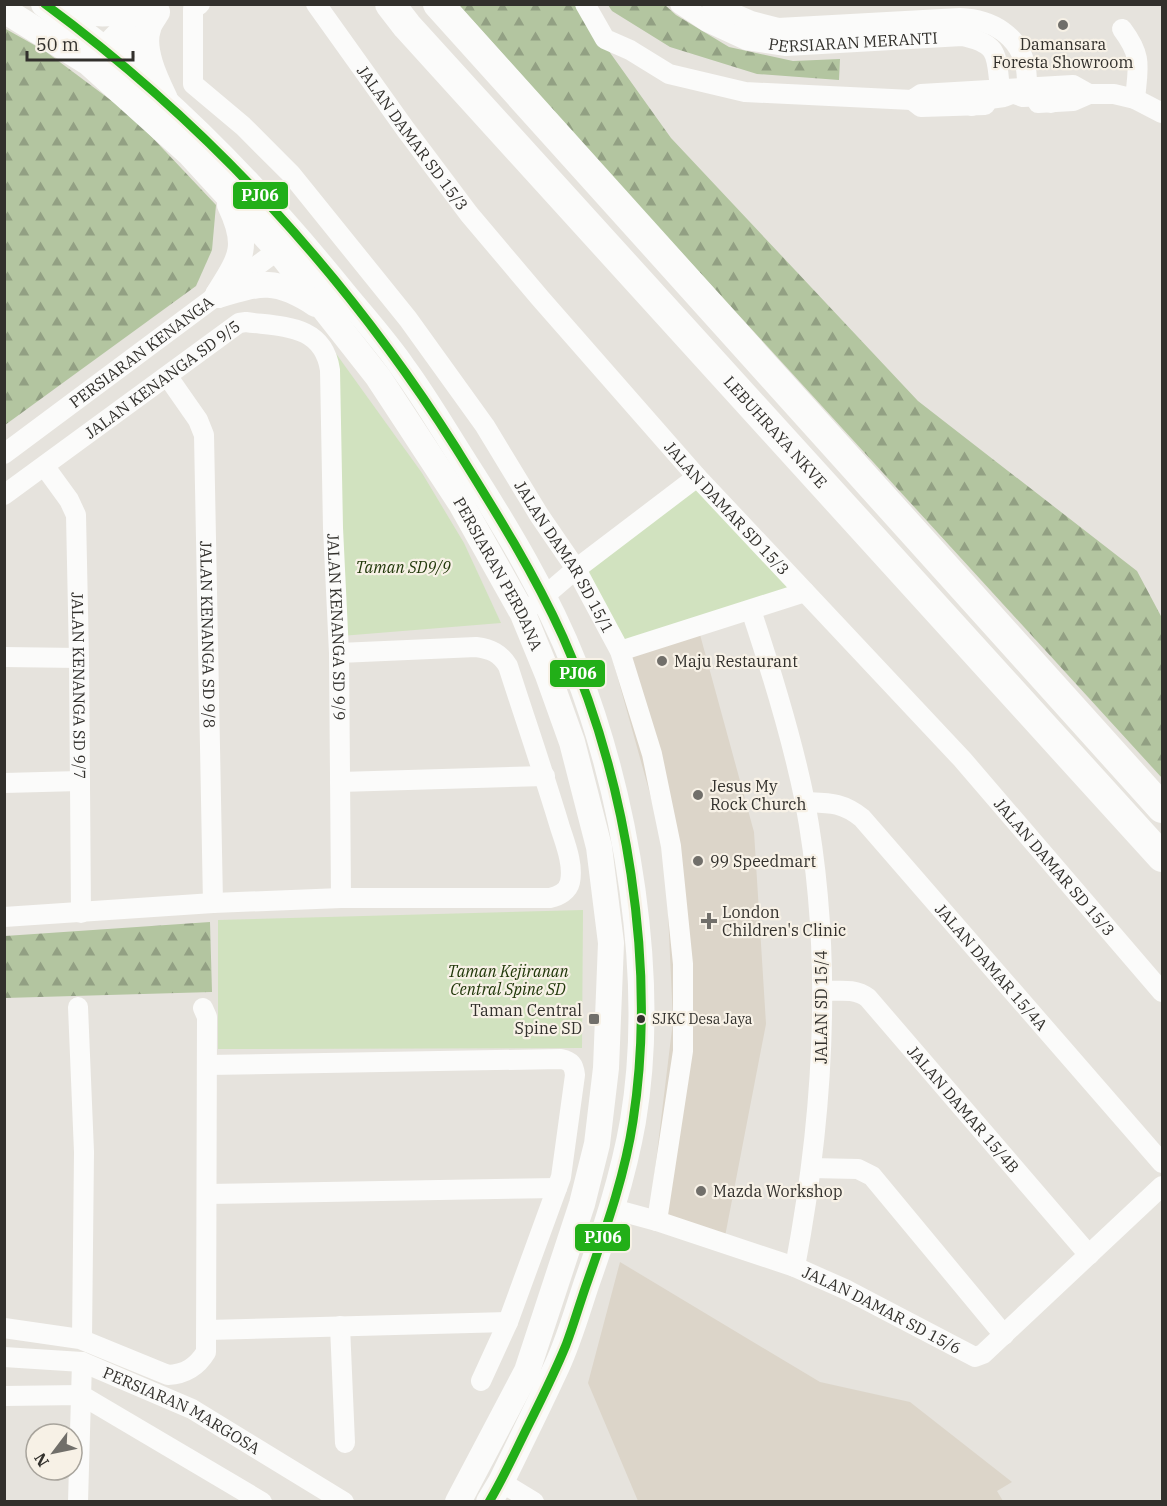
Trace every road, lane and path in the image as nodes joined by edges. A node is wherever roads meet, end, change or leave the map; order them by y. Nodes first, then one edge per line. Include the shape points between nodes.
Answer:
1 (200, 4) edge
2 (316, 4) edge
3 (390, 4) edge
4 (438, 4) edge
5 (585, 4) edge
6 (680, 4) edge
7 (712, 4) edge
8 (45, 5) edge
9 (153, 6) edge
10 (4, 10) edge
11 (1122, 28) dead end
12 (101, 60) junction
13 (1014, 90) junction
14 (1089, 94) junction
15 (1135, 99) junction
16 (912, 100) junction
17 (1051, 102) junction
18 (168, 106) junction
19 (972, 106) junction
20 (1162, 113) edge
21 (222, 189) junction
22 (267, 205) junction
23 (278, 250) junction
24 (324, 269) junction
25 (218, 295) junction
26 (326, 311) junction
27 (328, 357) joint
28 (168, 376) junction
29 (4, 454) edge
30 (45, 466) junction
31 (697, 477) junction
32 (4, 495) edge
33 (576, 569) junction
34 (805, 592) junction
35 (544, 597) junction
36 (751, 610) junction
37 (523, 614) junction
38 (620, 651) junction
39 (339, 653) junction
40 (4, 657) edge
41 (79, 658) junction
42 (545, 776) junction
43 (80, 781) junction
44 (340, 782) junction
45 (4, 783) edge
46 (805, 802) junction
47 (1162, 807) edge
48 (625, 843) junction
49 (599, 847) junction
50 (1162, 857) edge
51 (341, 898) junction
52 (213, 903) junction
53 (81, 913) junction
54 (4, 918) edge
55 (824, 991) junction
56 (1162, 992) edge
57 (78, 1007) dead end
58 (203, 1008) dead end
59 (207, 1065) junction
60 (1162, 1163) edge
61 (811, 1168) junction
62 (1162, 1186) edge
63 (557, 1188) junction
64 (207, 1194) junction
65 (613, 1209) junction
66 (657, 1221) junction
67 (1089, 1255) junction
68 (795, 1267) junction
69 (508, 1322) junction
70 (340, 1326) junction
71 (4, 1328) edge
72 (207, 1330) junction
73 (1004, 1335) junction
74 (82, 1339) junction
75 (4, 1357) edge
76 (82, 1362) junction
77 (481, 1381) dead end
78 (81, 1395) junction
79 (4, 1396) edge
80 (345, 1443) dead end
81 (471, 1478) junction
82 (492, 1495) edge
83 (78, 1502) edge
84 (262, 1502) edge
85 (344, 1502) edge
86 (441, 1502) edge
87 (458, 1502) edge
88 (534, 1502) edge

1 - 33 street, JALAN DAMAR SD 15/1 via 193,9 193,84 291,174 408,319 485,426
2 - 31 street, JALAN DAMAR SD 15/3 via 469,214
3 - 50 highway, LEBUHRAYA NKVE
4 - 47 highway
5 - 16 street via 605,39 669,74 746,92
6 - 13 street, PERSIARAN MERANTI via 746,40 786,46 962,36 978,40 989,46
7 - 13 street, PERSIARAN MERANTI via 778,28 976,18 1000,28 1015,45 1026,68
8 - 9 main road via 108,13
8 - 12 main road, PERSIARAN PERDANA
9 - 12 street
9 - 18 main road via 147,30 148,54
10 - 12 main road, PERSIARAN PERDANA
11 - 15 street via 1132,42 1139,65
12 - 18 main road, PERSIARAN PERDANA
12 - 21 main road, PERSIARAN PERDANA
13 - 14 street via 1073,86
13 - 16 street via 921,94
13 - 17 street via 1023,97 1044,96
13 - 19 street
14 - 15 street
14 - 17 street via 1073,101
15 - 20 street
16 - 19 street via 921,107
17 - 19 street
18 - 22 main road, PERSIARAN PERDANA via 206,139
21 - 23 main road, PERSIARAN PERDANA
21 - 25 main road via 240,228 241,247 237,264
22 - 23 street via 282,237
22 - 24 main road, PERSIARAN PERDANA
23 - 24 street via 293,251
23 - 25 street, PERSIARAN KENANGA
23 - 26 main road, PERSIARAN PERDANA
24 - 35 main road, PERSIARAN PERDANA via 404,368 487,498
25 - 26 main road via 268,284 287,287
25 - 29 street, PERSIARAN KENANGA
26 - 37 main road, PERSIARAN PERDANA via 378,378 460,502
27 - 28 street, JALAN KENANGA SD 9/5 via 301,330 246,322 233,327
27 - 39 street, JALAN KENANGA SD 9/9
28 - 30 street, JALAN KENANGA SD 9/5
28 - 52 street, JALAN KENANGA SD 9/8 via 204,435
30 - 32 street, JALAN KENANGA SD 9/5
30 - 41 street, JALAN KENANGA SD 9/7 via 76,515
31 - 33 street
31 - 34 street, JALAN DAMAR SD 15/3
33 - 35 street
33 - 38 street, JALAN DAMAR SD 15/1
34 - 36 street
34 - 56 street, JALAN DAMAR SD 15/3 via 962,759
35 - 37 street
35 - 48 main road, PERSIARAN PERDANA via 574,665 600,741
36 - 38 street
36 - 46 street, JALAN SD 15/4 via 776,686
37 - 49 main road, PERSIARAN PERDANA via 572,742
38 - 66 street, JALAN DAMAR SD 15/1 via 652,754 671,846 683,964 682,1051
39 - 42 street via 476,646 496,652 508,666
39 - 44 street, JALAN KENANGA SD 9/9
40 - 41 street
41 - 43 street, JALAN KENANGA SD 9/7
42 - 44 street
42 - 51 street via 569,861 571,880 564,892 550,898
43 - 45 street
43 - 53 street, JALAN KENANGA SD 9/7
44 - 51 street, JALAN KENANGA SD 9/9
46 - 55 street, JALAN SD 15/4
46 - 60 street, JALAN DAMAR 15/4A via 849,807 862,818
48 - 49 main road
48 - 65 main road, PERSIARAN PERDANA via 639,960 639,1064 633,1120
49 - 81 main road, PERSIARAN PERDANA via 611,943 606,1068 597,1144 582,1204 527,1371
51 - 52 street
52 - 53 street
53 - 54 street
55 - 61 street, JALAN SD 15/4
55 - 67 street, JALAN DAMAR 15/4B via 853,990 868,998
57 - 74 street via 84,1152
58 - 59 street via 207,1017
59 - 63 street via 567,1060 575,1075
59 - 64 street
61 - 68 street, JALAN SD 15/4
61 - 73 street via 858,1169 872,1176
62 - 67 street, JALAN DAMAR SD 15/6
63 - 64 street
63 - 69 street
64 - 72 street
65 - 66 street, JALAN DAMAR SD 15/6
65 - 82 main road, PERSIARAN PERDANA via 564,1350
66 - 68 street, JALAN DAMAR SD 15/6
67 - 73 street, JALAN DAMAR SD 15/6
68 - 73 street, JALAN DAMAR SD 15/6 via 971,1356 983,1354
69 - 70 street
69 - 77 street
70 - 72 street
70 - 80 street
71 - 74 street
72 - 74 street via 206,1353 200,1363 179,1375 168,1375
75 - 76 street, PERSIARAN MARGOSA
76 - 78 street
76 - 85 street, PERSIARAN MARGOSA via 192,1409
78 - 79 street
78 - 83 street
78 - 84 street
81 - 86 main road
81 - 87 main road, PERSIARAN PERDANA
82 - 88 street

